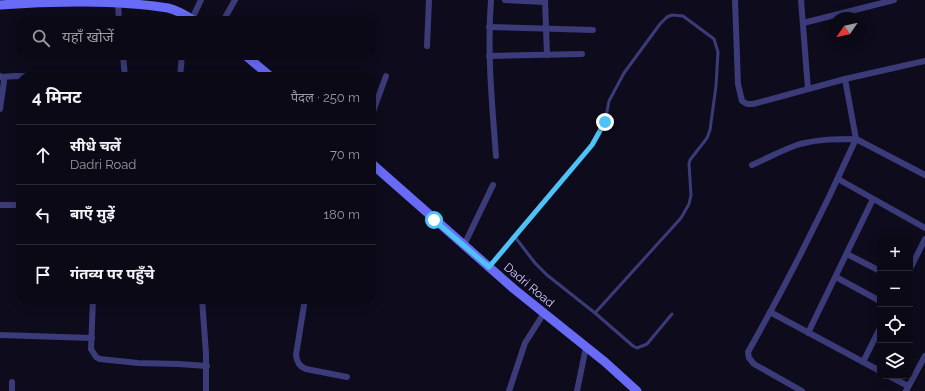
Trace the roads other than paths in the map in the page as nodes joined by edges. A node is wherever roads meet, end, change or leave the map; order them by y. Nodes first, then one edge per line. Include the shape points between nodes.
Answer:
1 (201, 0) edge
2 (235, 0) edge
3 (429, 0) edge
4 (491, 0) edge
5 (505, 0) edge
6 (735, 0) edge
7 (801, 0) edge
8 (894, 0) edge
9 (138, 1) edge
10 (545, 1) edge
11 (118, 2) junction
12 (0, 5) edge
13 (119, 16) edge
14 (185, 16) edge
15 (195, 16) edge
16 (226, 16) edge
17 (803, 23) junction
18 (489, 27) junction
19 (546, 28) junction
20 (593, 30) dead end
21 (427, 46) dead end
22 (582, 54) dead end
23 (547, 55) junction
24 (489, 56) junction
25 (122, 60) edge
26 (182, 60) edge
27 (251, 60) edge
28 (925, 61) edge
29 (124, 72) edge
30 (180, 72) edge
31 (264, 72) edge
32 (16, 76) edge
33 (386, 76) dead end
34 (1, 77) edge
35 (845, 79) junction
36 (808, 90) junction
37 (376, 103) edge
38 (0, 109) edge
39 (856, 140) junction
40 (496, 156) dead end
41 (752, 165) dead end
42 (376, 167) edge
43 (925, 175) edge
44 (838, 179) junction
45 (493, 185) dead end
46 (873, 199) junction
47 (0, 205) edge
48 (16, 206) edge
49 (925, 228) edge
50 (515, 237) junction
51 (925, 239) edge
52 (464, 245) junction
53 (847, 254) junction
54 (913, 263) edge
55 (489, 267) junction
56 (877, 269) edge
57 (836, 277) junction
58 (877, 299) edge
59 (93, 304) edge
60 (202, 304) edge
61 (304, 304) edge
62 (770, 312) junction
63 (544, 313) junction
64 (595, 313) junction
65 (672, 314) dead end
66 (808, 332) junction
67 (877, 334) edge
68 (0, 335) edge
69 (92, 338) junction
70 (586, 347) junction
71 (925, 356) edge
72 (863, 362) junction
73 (207, 366) junction
74 (877, 369) edge
75 (347, 377) dead end
76 (893, 379) edge
77 (12, 382) dead end
78 (907, 389) edge
79 (12, 391) edge
80 (206, 391) edge
81 (509, 391) edge
82 (577, 391) edge
83 (637, 391) edge
84 (802, 391) edge

1 - 15 street
2 - 16 street
3 - 21 street
4 - 18 street
5 - 10 street
6 - 36 street via 738,84 742,100 747,104 753,104
7 - 17 street
8 - 17 street
9 - 11 main road
9 - 14 main road via 170,8
10 - 19 street
11 - 12 main road via 37,2
11 - 13 street
17 - 36 street
18 - 19 street
18 - 24 street
19 - 20 street
19 - 23 street
22 - 23 street
23 - 24 street
24 - 40 street
25 - 29 street
26 - 30 street
27 - 31 main road
28 - 35 street
32 - 34 street
33 - 37 street
34 - 38 street via 4,81
35 - 36 street
35 - 39 street
39 - 41 street via 834,139 800,144
39 - 43 street
39 - 44 street
42 - 52 main road, Dadri Road
44 - 46 street
44 - 62 street
45 - 52 street
46 - 49 street
46 - 53 street
47 - 48 street
50 - 55 lane
50 - 64 lane via 547,275
50 - 64 lane via 592,145 605,122 609,101 624,73 667,17 672,14 683,16 714,39 718,52 710,130 689,164 689,204 680,218
51 - 54 street
52 - 55 main road, Dadri Road
53 - 56 street
53 - 57 street
55 - 63 main road, Dadri Road
57 - 58 street
57 - 66 street
59 - 69 street
60 - 73 street
61 - 75 street via 297,361 306,370
62 - 66 street
62 - 84 street via 748,352 749,358 754,364
63 - 70 main road, Dadri Road
63 - 81 street via 526,343
64 - 65 lane via 638,348 647,344
66 - 72 street
67 - 72 street
68 - 69 street
69 - 73 street via 92,349 100,359
70 - 82 street
70 - 83 main road, Dadri Road
71 - 78 street
72 - 74 street
73 - 80 street
76 - 78 street
77 - 79 street

